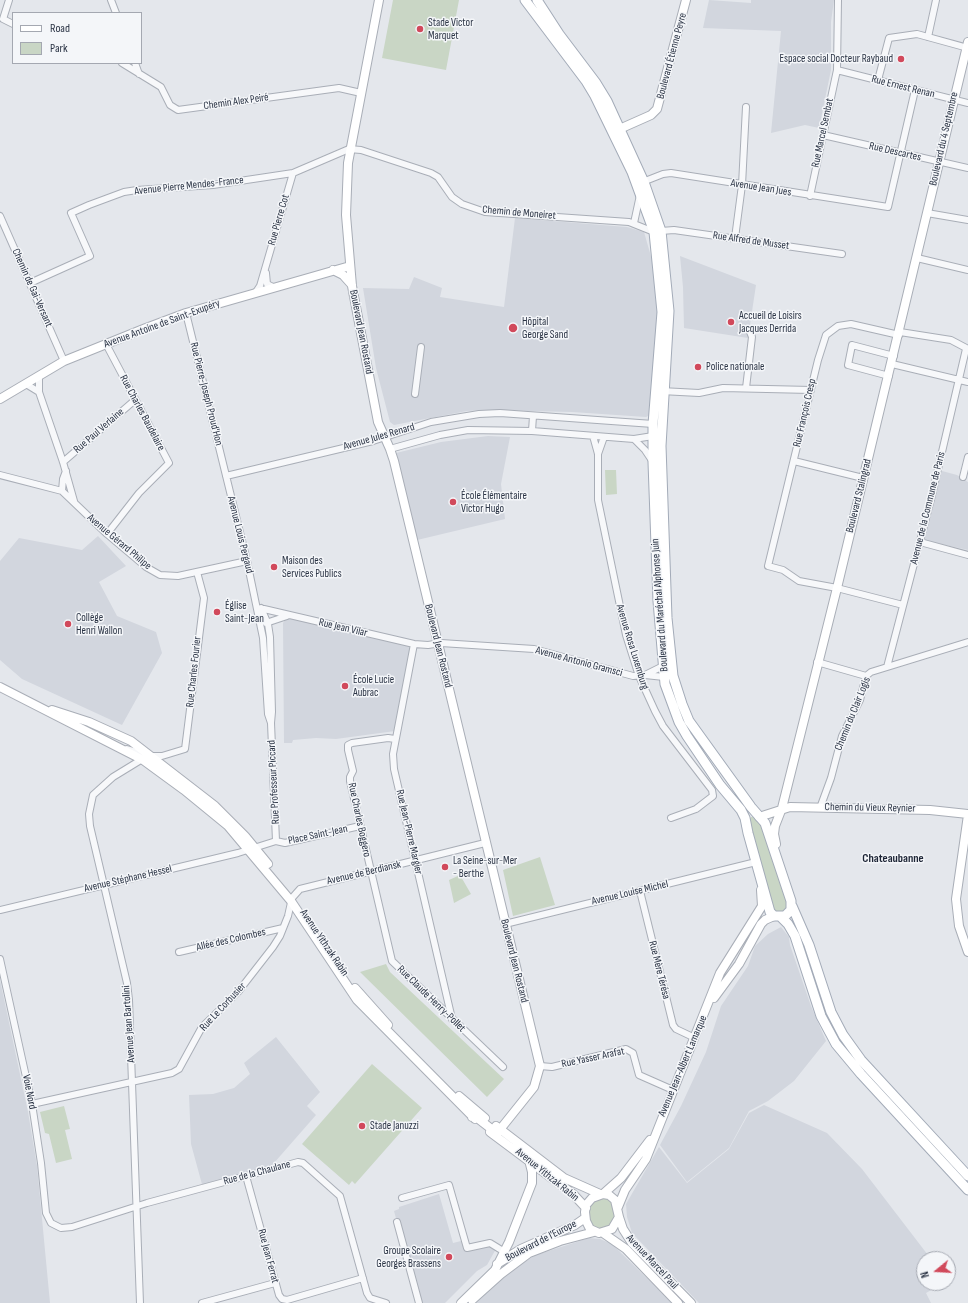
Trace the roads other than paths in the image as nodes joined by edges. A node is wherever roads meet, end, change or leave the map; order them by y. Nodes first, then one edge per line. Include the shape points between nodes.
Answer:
1 (9, 0) edge
2 (111, 0) edge
3 (380, 0) edge
4 (525, 0) edge
5 (537, 0) edge
6 (686, 0) edge
7 (838, 0) edge
8 (936, 0) edge
9 (3, 11) edge
10 (116, 12) edge
11 (2, 18) edge
12 (12, 23) edge
13 (928, 37) junction
14 (968, 46) edge
15 (124, 64) edge
16 (135, 64) edge
17 (837, 70) junction
18 (139, 74) junction
19 (878, 80) junction
20 (915, 90) junction
21 (361, 93) junction
22 (954, 100) junction
23 (968, 103) edge
24 (746, 107) dead end
25 (617, 131) junction
26 (823, 134) junction
27 (349, 150) junction
28 (900, 153) junction
29 (938, 162) junction
30 (968, 168) edge
31 (292, 173) junction
32 (640, 183) junction
33 (742, 185) junction
34 (640, 194) junction
35 (810, 196) junction
36 (927, 213) junction
37 (0, 216) edge
38 (968, 220) edge
39 (634, 222) junction
40 (657, 232) junction
41 (735, 238) junction
42 (842, 254) dead end
43 (917, 258) junction
44 (350, 266) junction
45 (265, 268) junction
46 (333, 270) junction
47 (968, 270) edge
48 (30, 283) junction
49 (352, 286) junction
50 (273, 287) junction
51 (256, 292) junction
52 (186, 313) junction
53 (750, 332) dead end
54 (899, 333) junction
55 (106, 344) junction
56 (421, 347) dead end
57 (967, 349) edge
58 (893, 360) junction
59 (64, 361) junction
60 (39, 376) junction
61 (889, 376) junction
62 (960, 380) junction
63 (968, 382) edge
64 (26, 384) junction
65 (746, 388) junction
66 (811, 390) junction
67 (660, 391) junction
68 (39, 392) junction
69 (415, 394) dead end
70 (0, 399) edge
71 (135, 400) junction
72 (533, 416) junction
73 (657, 429) junction
74 (532, 431) junction
75 (593, 436) junction
76 (385, 437) junction
77 (604, 437) junction
78 (634, 439) junction
79 (390, 449) junction
80 (598, 454) junction
81 (968, 457) edge
82 (794, 461) junction
83 (63, 462) junction
84 (653, 462) junction
85 (66, 471) junction
86 (0, 475) edge
87 (226, 476) junction
88 (963, 477) dead end
89 (863, 478) junction
90 (63, 479) junction
91 (69, 485) junction
92 (51, 487) junction
93 (64, 493) junction
94 (74, 501) junction
95 (107, 534) junction
96 (920, 542) junction
97 (968, 555) edge
98 (247, 561) junction
99 (197, 572) junction
100 (837, 588) junction
101 (254, 594) junction
102 (903, 605) junction
103 (262, 610) junction
104 (288, 615) junction
105 (259, 618) junction
106 (268, 624) junction
107 (968, 642) edge
108 (439, 643) junction
109 (414, 644) junction
110 (425, 645) joint
111 (817, 662) junction
112 (662, 666) junction
113 (888, 667) junction
114 (642, 675) junction
115 (866, 676) junction
116 (664, 677) junction
117 (0, 687) edge
118 (41, 707) junction
119 (271, 723) junction
120 (395, 739) junction
121 (143, 756) junction
122 (161, 765) junction
123 (789, 778) junction
124 (782, 808) junction
125 (820, 808) junction
126 (773, 812) junction
127 (968, 815) edge
128 (759, 817) junction
129 (671, 818) dead end
130 (747, 823) junction
131 (360, 826) junction
132 (276, 841) junction
133 (485, 843) junction
134 (252, 849) junction
135 (416, 861) junction
136 (756, 862) junction
137 (779, 863) junction
138 (371, 872) junction
139 (760, 878) junction
140 (104, 884) junction
141 (640, 890) junction
142 (292, 899) junction
143 (792, 906) junction
144 (0, 910) edge
145 (778, 917) junction
146 (505, 924) junction
147 (283, 928) junction
148 (179, 952) dead end
149 (968, 952) edge
150 (0, 959) edge
151 (710, 1003) junction
152 (452, 1019) junction
153 (695, 1038) junction
154 (540, 1066) junction
155 (503, 1067) dead end
156 (132, 1082) junction
157 (673, 1090) junction
158 (32, 1104) junction
159 (472, 1117) junction
160 (657, 1129) junction
161 (500, 1130) junction
162 (501, 1139) junction
163 (529, 1160) junction
164 (548, 1175) junction
165 (246, 1176) junction
166 (968, 1176) edge
167 (532, 1183) junction
168 (968, 1190) edge
169 (601, 1194) junction
170 (402, 1198) dead end
171 (136, 1206) junction
172 (618, 1207) junction
173 (586, 1208) junction
174 (619, 1217) junction
175 (585, 1218) junction
176 (397, 1222) dead end
177 (53, 1225) joint
178 (594, 1232) junction
179 (603, 1233) junction
180 (509, 1242) junction
181 (521, 1249) junction
182 (503, 1251) junction
183 (497, 1264) junction
184 (363, 1278) junction
185 (275, 1282) junction
186 (140, 1303) edge
187 (202, 1303) edge
188 (386, 1303) edge
189 (419, 1303) edge
190 (455, 1303) edge
191 (461, 1303) edge
192 (468, 1303) edge
193 (678, 1303) edge
194 (691, 1303) edge

1 - 9 street
2 - 10 street
3 - 21 street
4 - 25 main road, Boulevard du Maréchal Alphonse Juin via 586,81
5 - 25 main road, Boulevard du Maréchal Alphonse Juin via 596,83
6 - 25 street, Boulevard Étienne Peyre via 657,109 651,115
7 - 17 street, Rue Marcel Sembat
8 - 13 street
9 - 11 street
11 - 12 street
13 - 14 street
13 - 19 street via 917,34 889,38
14 - 22 street, Boulevard du 4 Septembre
15 - 18 street, Chemin Alex Peiré
16 - 18 street
17 - 19 street, Rue Ernest Renan
17 - 26 street, Rue Marcel Sembat
18 - 21 street, Chemin Alex Peiré via 161,87 175,110 339,88
19 - 20 street, Rue Ernest Renan
20 - 22 street, Rue Ernest Renan
20 - 28 street
21 - 27 street
22 - 23 street, Rue Ernest Renan
22 - 29 street, Boulevard du 4 Septembre
24 - 33 street
25 - 32 main road, Boulevard du Maréchal Alphonse Juin
26 - 28 street, Rue Descartes
26 - 35 street, Rue Marcel Sembat
27 - 31 street, Avenue Pierre Mendes-France
27 - 39 street, Chemin de Moneiret via 361,150 431,173 438,177 452,197 462,204 485,212
27 - 44 street, Boulevard Jean Rostand via 346,215
28 - 29 street, Rue Descartes
28 - 35 street, Avenue Jean Jues via 888,207
29 - 30 street, Rue Descartes
29 - 36 street, Boulevard du 4 Septembre
31 - 45 street, Rue Pierre Cot
31 - 48 street, Avenue Pierre Mendes-France via 212,185 124,192 89,205 71,213 90,256
32 - 33 street, Avenue Jean Jues via 671,173
32 - 34 main road, Boulevard du Maréchal Alphonse Juin
32 - 40 main road, Boulevard du Maréchal Alphonse Juin
33 - 35 street, Avenue Jean Jues
33 - 41 street
34 - 39 street
34 - 40 main road, Boulevard du Maréchal Alphonse Juin
36 - 38 street
36 - 43 street, Boulevard Stalingrad
37 - 48 street, Chemin de Gai-Versant
39 - 40 street, Chemin de Moneiret
40 - 41 street, Rue Alfred de Musset via 674,230
40 - 67 main road, Boulevard du Maréchal Alphonse Juin via 662,312
41 - 42 street, Rue Alfred de Musset
43 - 47 street
43 - 54 street, Boulevard Stalingrad
44 - 46 street, Avenue Antoine de Saint-Exupéry
44 - 49 street, Boulevard Jean Rostand
45 - 50 street via 267,284
45 - 51 street, Rue Pierre Cot
46 - 49 street via 343,275
46 - 50 street, Avenue Antoine de Saint-Exupéry
48 - 59 street, Chemin de Gai-Versant
49 - 76 street, Boulevard Jean Rostand via 378,422
50 - 51 street, Avenue Antoine de Saint-Exupéry
51 - 52 street, Avenue Antoine de Saint-Exupéry
52 - 55 street, Avenue Antoine de Saint-Exupéry
52 - 87 street, Rue Pierre-Joseph Proud'Hon
53 - 65 street via 752,337
54 - 57 street, Rue François Cresp via 951,340
54 - 58 street, Boulevard Stalingrad
54 - 66 street, Rue François Cresp via 851,324 838,326 826,335
55 - 59 street, Avenue Antoine de Saint-Exupéry
55 - 71 street, Rue Charles Baudelaire
56 - 69 street
57 - 62 street, Avenue de la Commune de Paris
58 - 61 street, Boulevard Stalingrad
58 - 61 street via 852,345 848,365
58 - 62 street
59 - 60 street, Avenue Antoine de Saint-Exupéry
60 - 64 street, Avenue Antoine de Saint-Exupéry
60 - 68 street
61 - 89 street, Boulevard Stalingrad
62 - 63 street
62 - 96 street, Avenue de la Commune de Paris
64 - 68 street
64 - 70 street, Avenue Antoine de Saint-Exupéry
65 - 66 street
65 - 67 street via 723,388 699,393
66 - 82 street, Rue François Cresp
67 - 73 main road, Boulevard du Maréchal Alphonse Juin
68 - 83 street
71 - 83 street, Rue Paul Verlaine
71 - 95 street, Rue Charles Baudelaire via 169,463 139,493
72 - 73 street, Avenue Jules Renard
72 - 74 street
72 - 76 street, Avenue Jules Renard via 500,413 454,417
73 - 78 street, Avenue Jules Renard
73 - 84 main road, Boulevard du Maréchal Alphonse Juin
73 - 128 main road, Boulevard du Maréchal Alphonse Juin via 661,446 667,618 673,676 686,714 695,730
74 - 75 street, Avenue Jules Renard
74 - 79 street, Avenue Jules Renard via 468,430
75 - 77 street, Avenue Jules Renard
75 - 80 street, Avenue Rosa Luxemburg
76 - 79 street, Boulevard Jean Rostand
76 - 87 street, Avenue Jules Renard
77 - 78 street, Avenue Jules Renard
77 - 80 street, Avenue Rosa Luxemburg
78 - 84 street
79 - 108 street, Boulevard Jean Rostand
80 - 114 street, Avenue Rosa Luxemburg via 599,506 626,635
81 - 88 street
82 - 89 street
82 - 100 street, Rue François Cresp via 768,566 783,570 799,581
83 - 85 street
84 - 112 main road, Boulevard du Maréchal Alphonse Juin
85 - 90 street
85 - 91 street
86 - 92 street, Avenue Gérard Philipe
87 - 98 street, Avenue Louis Pergaud
89 - 100 street, Boulevard Stalingrad
90 - 92 street
90 - 93 street
91 - 93 street
91 - 94 street
92 - 93 street, Avenue Gérard Philipe
93 - 94 street, Avenue Gérard Philipe
94 - 95 street, Avenue Gérard Philipe
95 - 99 street, Avenue Gérard Philipe via 146,567 160,574 178,576
96 - 97 street
96 - 102 street, Avenue de la Commune de Paris
98 - 99 street, Avenue Gérard Philipe
98 - 101 street, Avenue Louis Pergaud
99 - 122 street, Rue Charles Fourier via 204,598 185,749
100 - 102 street
100 - 111 street, Boulevard Stalingrad
101 - 103 street, Avenue Louis Pergaud
101 - 105 street, Avenue Louis Pergaud
102 - 113 street, Avenue de la Commune de Paris
103 - 104 street, Rue Jean Vilar
103 - 105 street
103 - 106 street, Avenue Louis Pergaud
104 - 106 street
104 - 109 street, Rue Jean Vilar
105 - 106 street
105 - 119 street, Rue Professeur Piccard
106 - 119 street, Rue Professeur Piccard
107 - 113 street, Chemin du Clair Logis
108 - 110 street, Avenue Antonio Gramsci
108 - 114 street, Avenue Antonio Gramsci via 534,649 628,675
108 - 133 street, Boulevard Jean Rostand
109 - 110 street, Rue Jean Vilar
109 - 120 street, Rue Jean-Pierre Margier
111 - 115 street
111 - 123 street, Boulevard Stalingrad
112 - 114 street
112 - 116 main road, Boulevard du Maréchal Alphonse Juin
113 - 115 street, Chemin du Clair Logis
114 - 116 street, Avenue Antonio Gramsci
114 - 129 street, Avenue Rosa Luxemburg via 651,705 712,790 713,796 708,801 696,809
115 - 125 street, Chemin du Clair Logis via 860,700 842,736
116 - 130 main road, Boulevard du Maréchal Alphonse Juin via 679,722 720,785 741,810
117 - 118 street, Avenue Yithzak Rabin
118 - 121 street, Avenue Yithzak Rabin via 82,729
118 - 121 street, Avenue Yithzak Rabin via 105,728 131,742
119 - 132 street, Rue Professeur Piccard
120 - 131 street, Rue Charles Boggero via 358,742 348,746 353,771 350,781
120 - 135 street, Rue Jean-Pierre Margier via 394,769
121 - 122 street, Avenue Yithzak Rabin
121 - 122 street, Avenue Yithzak Rabin
121 - 140 street, Avenue Jean Bartolini via 93,795 90,804 90,826
122 - 134 street, Avenue Yithzak Rabin
122 - 134 street, Avenue Yithzak Rabin via 229,818
123 - 124 street, Boulevard Stalingrad
123 - 126 street, Boulevard Stalingrad
124 - 125 street, Chemin du Vieux Reynier
124 - 126 street, Chemin du Vieux Reynier
124 - 137 street, Boulevard Stalingrad via 774,834
125 - 127 street, Chemin du Vieux Reynier via 930,810
126 - 128 street
127 - 149 street, Chemin du Vieux Reynier via 956,899 959,926
128 - 130 main road via 752,817
128 - 137 main road, Boulevard du Maréchal Alphonse Juin via 765,823
130 - 136 main road, Boulevard du Maréchal Alphonse Juin
131 - 132 street, Place Saint-Jean via 285,843
131 - 138 street, Rue Charles Boggero
132 - 134 street, Place Saint-Jean
133 - 135 street, Avenue de Berdiansk
133 - 146 street, Boulevard Jean Rostand
134 - 140 street, Avenue Stéphane Hessel
134 - 142 street, Avenue Yithzak Rabin
135 - 138 street, Avenue de Berdiansk
135 - 152 street, Rue Jean-Pierre Margier
136 - 139 main road, Boulevard du Maréchal Alphonse Juin
136 - 141 street, Avenue Louise Michel
137 - 143 main road, Boulevard du Maréchal Alphonse Juin
138 - 142 street, Avenue de Berdiansk via 308,886 300,889
138 - 152 street, Rue Claude Henry-Pollet via 392,961
139 - 145 main road, Boulevard du Maréchal Alphonse Juin via 770,912
139 - 151 street, Avenue Jean-Albert Lamarque via 762,906 720,973
140 - 144 street, Avenue Stéphane Hessel
140 - 156 street, Avenue Jean Bartolini via 127,984
141 - 146 street, Avenue Louise Michel
141 - 153 street, Rue Mère Térésa via 673,1025
142 - 147 street, Rue Le Corbusier
142 - 159 street, Avenue Yithzak Rabin via 357,1000
142 - 161 street, Avenue Yithzak Rabin via 365,1000 464,1101
143 - 145 main road via 789,914
143 - 166 main road, Boulevard du Maréchal Alphonse Juin via 809,945 831,1012 843,1035 861,1060
145 - 151 street, Avenue Jean-Albert Lamarque via 765,920 761,924 739,964
145 - 168 main road, Boulevard du Maréchal Alphonse Juin via 788,924 795,936 821,1016 836,1044
146 - 154 street, Boulevard Jean Rostand
147 - 148 street, Allée des Colombes
147 - 156 street, Rue Le Corbusier via 273,947 238,992 202,1027 179,1069
150 - 158 street, Voie Nord
151 - 153 street, Avenue Jean-Albert Lamarque
152 - 155 street, Rue Claude Henry-Pollet
153 - 157 street, Avenue Jean-Albert Lamarque
154 - 157 street, Rue Yasser Arafat via 552,1067 626,1048 633,1053 639,1075
154 - 161 street, Boulevard Jean Rostand via 534,1087
156 - 158 street, Rue Le Corbusier
156 - 171 street, Avenue Jean Bartolini
157 - 160 street, Avenue Jean-Albert Lamarque
158 - 177 street, Voie Nord via 46,1213
159 - 161 street via 476,1117 494,1131
159 - 162 street, Avenue Yithzak Rabin
160 - 169 street, Avenue Jean-Albert Lamarque via 624,1174
160 - 172 street, Avenue Jean-Albert Lamarque via 646,1159 625,1190
161 - 162 street
161 - 169 street, Avenue Yithzak Rabin via 570,1182
162 - 163 street, Avenue Yithzak Rabin
163 - 164 street, Avenue Yithzak Rabin
163 - 167 street
164 - 167 street
164 - 173 street, Avenue Yithzak Rabin
165 - 171 street, Rue de la Chaulane
165 - 184 street, Rue de la Chaulane via 298,1162 303,1163 340,1196
165 - 185 street, Rue Jean Ferrat
167 - 180 street
169 - 172 street via 613,1198
169 - 173 street via 592,1198
170 - 182 street via 449,1185 467,1248 490,1243
171 - 177 street, Rue de la Chaulane via 72,1227 61,1228
171 - 186 street, Avenue Jean Bartolini
172 - 174 street
173 - 175 street
174 - 179 street via 614,1226
174 - 194 street, Avenue Marcel Paul via 632,1243
175 - 178 street
175 - 181 street, Boulevard de l'Europe
176 - 189 street
178 - 179 street
178 - 192 street, Boulevard de l'Europe via 529,1253
179 - 193 street, Avenue Marcel Paul via 626,1249
180 - 181 street
180 - 182 street
181 - 183 street, Boulevard de l'Europe
182 - 183 street
183 - 190 street, Boulevard de l'Europe
183 - 191 street, Boulevard de l'Europe via 495,1270
184 - 185 street, Rue Jean Ferrat via 287,1300 279,1295
184 - 188 street, Rue de la Chaulane via 370,1298
185 - 187 street

